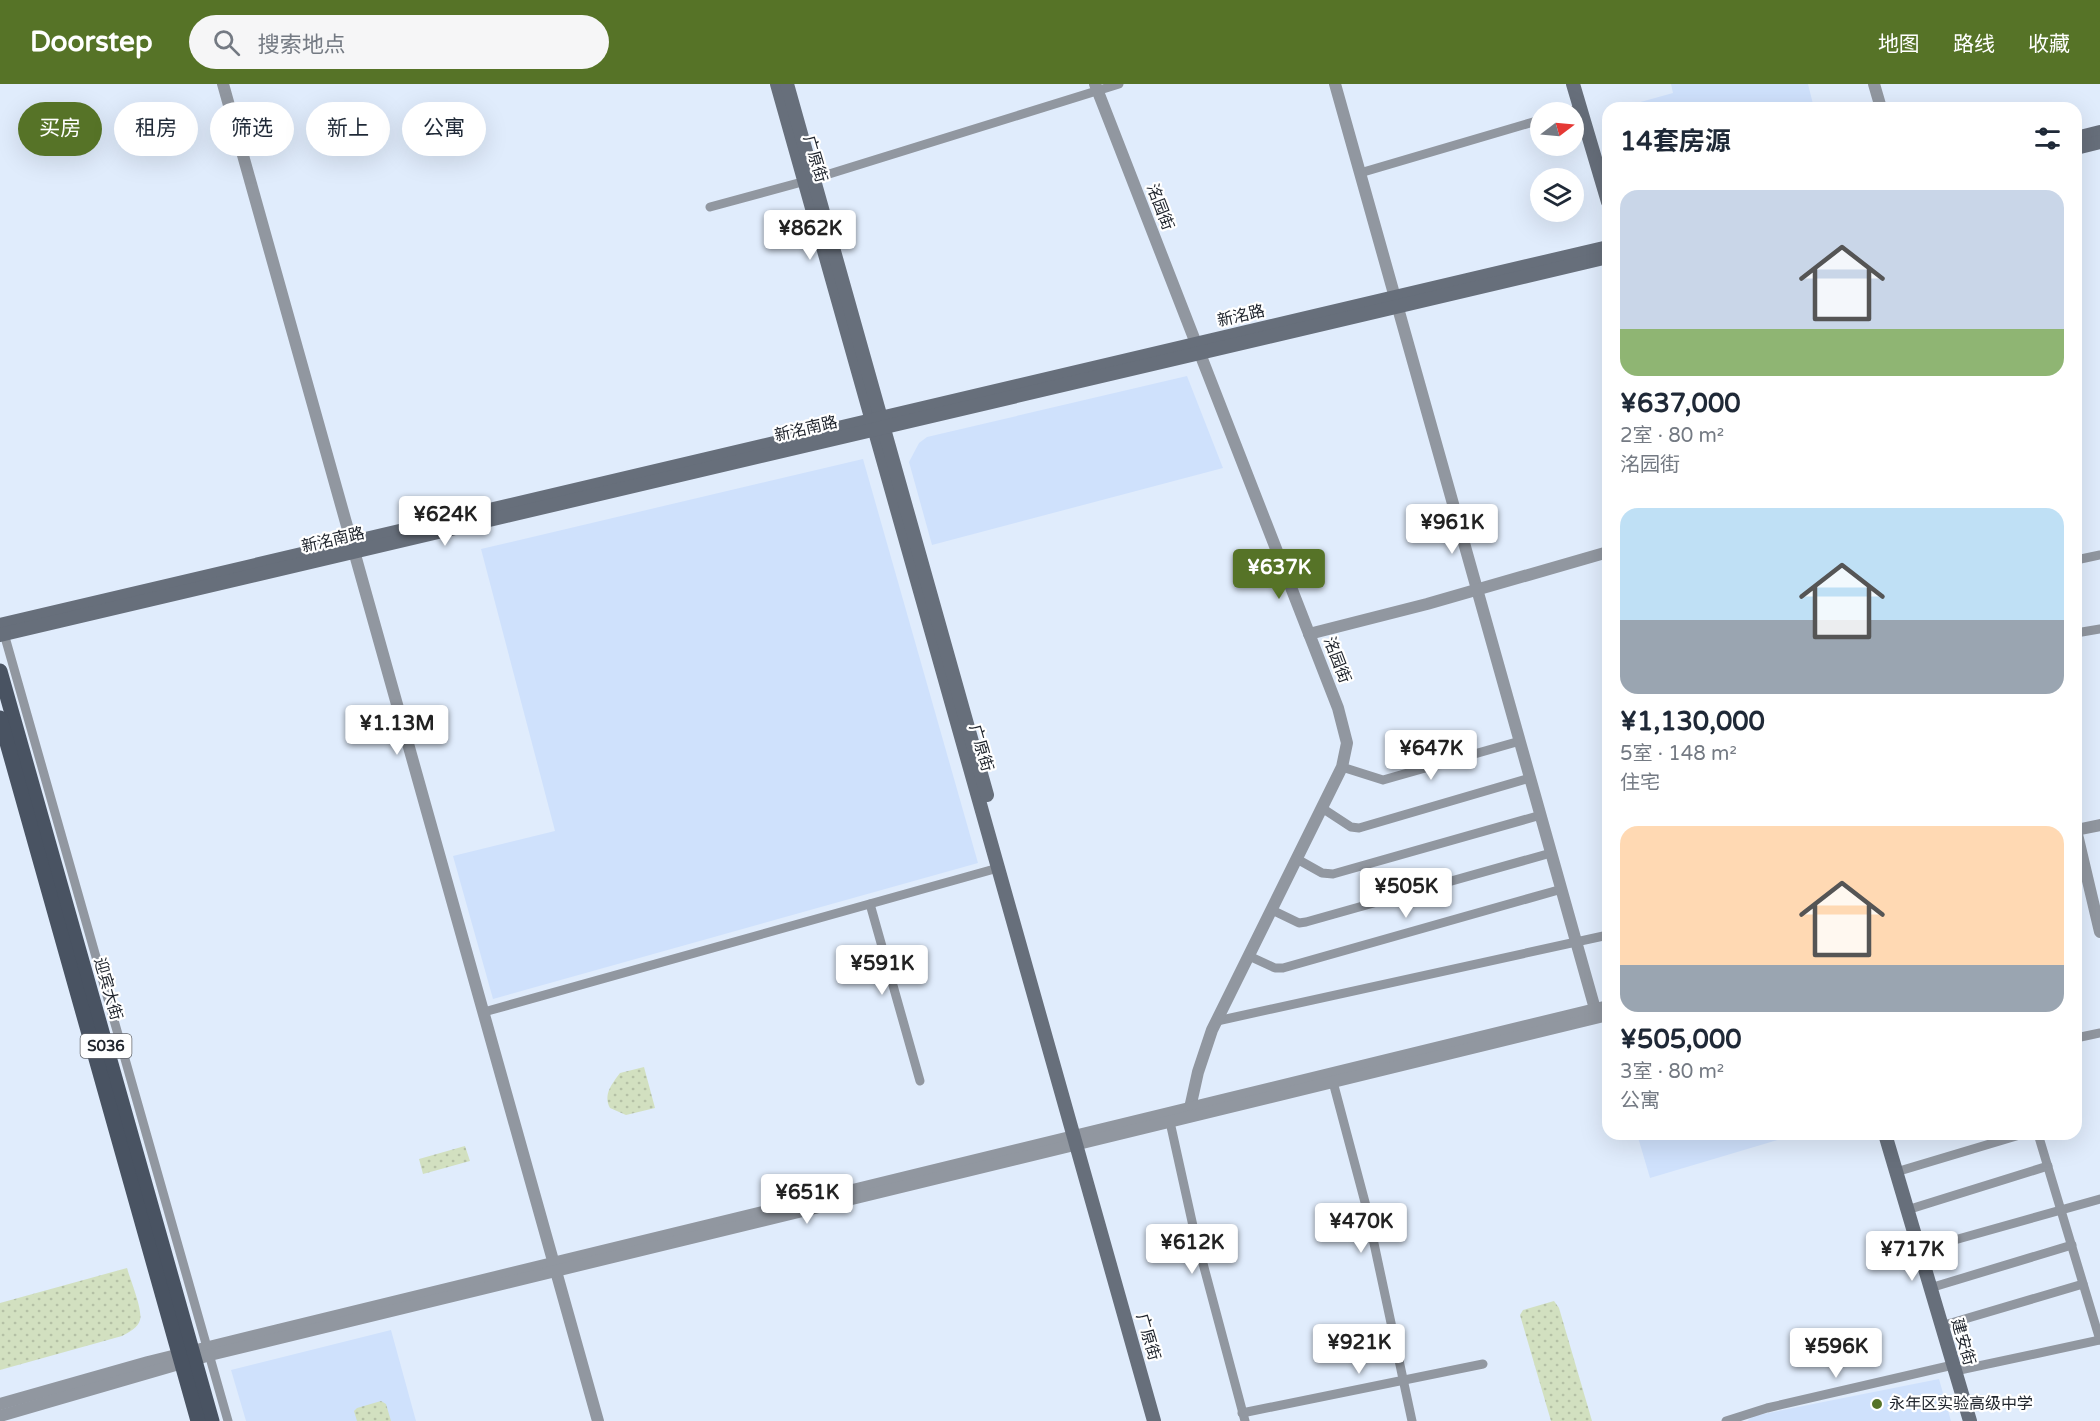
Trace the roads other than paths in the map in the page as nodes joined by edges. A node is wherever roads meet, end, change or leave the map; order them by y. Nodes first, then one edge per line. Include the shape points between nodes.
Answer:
1 (223, 84) edge
2 (777, 84) edge
3 (787, 84) edge
4 (1119, 84) edge
5 (1335, 84) edge
6 (1573, 84) edge
7 (1874, 84) edge
8 (1096, 87) edge
9 (1574, 102) edge
10 (1879, 102) edge
11 (1530, 123) edge
12 (2100, 132) edge
13 (2082, 136) edge
14 (1584, 138) edge
15 (2100, 142) edge
16 (2082, 146) edge
17 (1360, 173) junction
18 (809, 180) junction
19 (1602, 186) edge
20 (710, 207) dead end
21 (1602, 250) edge
22 (1602, 258) edge
23 (1396, 302) junction
24 (1197, 348) junction
25 (877, 424) junction
26 (354, 547) junction
27 (1602, 554) edge
28 (2100, 555) edge
29 (2082, 559) edge
30 (1477, 590) junction
31 (1, 627) edge
32 (2100, 629) edge
33 (2082, 632) edge
34 (1309, 634) junction
35 (0, 671) edge
36 (0, 718) edge
37 (1520, 741) junction
38 (1342, 768) junction
39 (1530, 778) junction
40 (1322, 808) junction
41 (1541, 815) junction
42 (2100, 825) edge
43 (2082, 829) edge
44 (1551, 853) junction
45 (2082, 856) edge
46 (1297, 859) junction
47 (998, 868) junction
48 (1562, 889) junction
49 (870, 904) junction
50 (1272, 910) junction
51 (2100, 932) edge
52 (1602, 937) edge
53 (1577, 943) junction
54 (1249, 956) junction
55 (484, 1012) junction
56 (1602, 1012) edge
57 (1217, 1021) junction
58 (2100, 1033) edge
59 (2082, 1037) edge
60 (920, 1081) dead end
61 (1333, 1082) junction
62 (1190, 1108) junction
63 (1170, 1122) junction
64 (1080, 1139) junction
65 (1887, 1140) edge
66 (2003, 1140) edge
67 (2040, 1140) edge
68 (2048, 1166) junction
69 (1896, 1172) junction
70 (2100, 1199) edge
71 (2061, 1208) junction
72 (1907, 1210) junction
73 (2072, 1245) junction
74 (1919, 1250) junction
75 (555, 1266) junction
76 (2083, 1284) junction
77 (1930, 1288) junction
78 (1941, 1326) junction
79 (2100, 1340) edge
80 (208, 1351) junction
81 (187, 1357) junction
82 (1483, 1364) dead end
83 (1954, 1368) junction
84 (1403, 1381) junction
85 (0, 1404) edge
86 (0, 1416) edge
87 (1244, 1417) edge
88 (198, 1421) edge
89 (212, 1421) edge
90 (228, 1421) edge
91 (598, 1421) edge
92 (1154, 1421) edge
93 (1163, 1421) edge
94 (1412, 1421) edge
95 (1726, 1421) edge
96 (1970, 1421) edge

1 - 26 street
2 - 18 main road, 广原街
3 - 18 main road, 广原街
4 - 8 street
5 - 17 street
6 - 9 main road
7 - 10 street
8 - 18 street
8 - 24 street, 洺园街
11 - 17 street
12 - 13 main road
14 - 19 main road
15 - 16 main road
17 - 23 street
18 - 20 street
18 - 25 main road, 广原街
21 - 23 main road, 新洺路
22 - 23 main road, 新洺路
23 - 24 main road, 新洺路
23 - 30 street
24 - 25 main road, 新洺路
24 - 34 street, 洺园街
25 - 26 main road, 新洺南路
25 - 47 main road, 广原街
25 - 64 main road, 广原街
26 - 31 main road, 新洺南路
26 - 55 street
27 - 30 street
28 - 29 street
30 - 34 street
30 - 37 street
31 - 80 street
32 - 33 street
34 - 38 street, 洺园街 via 1345,730 1347,743
35 - 81 main road, 迎宾大街 / S036
36 - 81 main road, 迎宾大街 / S036
37 - 38 street via 1383,780
37 - 39 street
38 - 40 street, 洺园街
39 - 40 street via 1359,828
39 - 41 street
40 - 46 street, 洺园街
41 - 44 street
41 - 46 street via 1334,874 1322,873
42 - 43 street
44 - 48 street
44 - 50 street via 1306,922
45 - 51 street
46 - 50 street, 洺园街
47 - 49 street
47 - 64 main road, 广原街
48 - 53 street
48 - 54 street via 1283,968
49 - 55 street
49 - 60 street
50 - 54 street, 洺园街
52 - 53 street
53 - 56 street
53 - 57 street
54 - 57 street, 洺园街
55 - 75 street
56 - 61 street
56 - 62 street
57 - 62 street, 洺园街 via 1198,1072
58 - 59 street
61 - 63 street
61 - 84 street via 1366,1206
62 - 64 street
63 - 64 street
63 - 87 street via 1193,1227
64 - 75 street
64 - 92 main road, 广原街
64 - 93 main road, 广原街
65 - 69 main road, 建安街
66 - 69 street
67 - 68 street
68 - 71 street
68 - 72 street
69 - 72 main road, 建安街
70 - 71 street
71 - 73 street
71 - 74 street
72 - 74 main road, 建安街
73 - 76 street
73 - 77 street
74 - 77 main road, 建安街
75 - 80 street
75 - 91 street
76 - 78 street
76 - 79 street
77 - 78 main road, 建安街
78 - 83 main road, 建安街
79 - 83 street
80 - 81 street
80 - 90 street
81 - 85 street
81 - 86 street
81 - 88 main road, 迎宾大街 / S036
81 - 89 main road, 迎宾大街 / S036
82 - 84 street
83 - 95 street via 1767,1408
83 - 96 main road, 建安街
84 - 87 street
84 - 94 street

